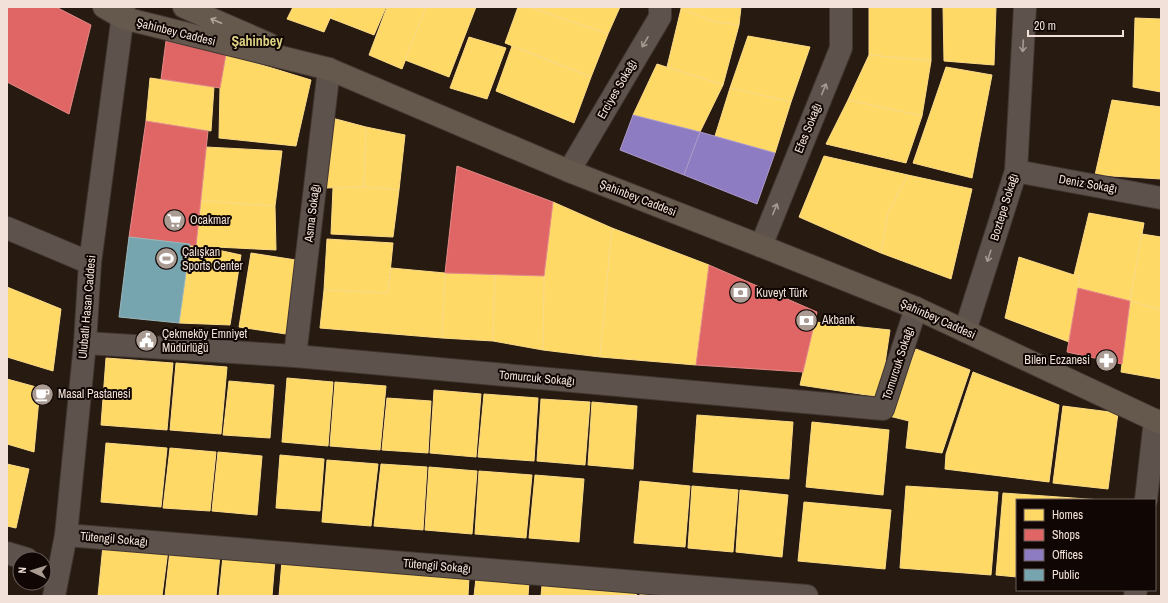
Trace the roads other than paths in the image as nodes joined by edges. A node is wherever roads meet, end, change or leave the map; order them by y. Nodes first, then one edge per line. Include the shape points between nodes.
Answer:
1 (104, 7) edge
2 (184, 7) edge
3 (660, 7) edge
4 (841, 7) edge
5 (1025, 7) edge
6 (124, 13) edge
7 (329, 70) junction
8 (569, 171) junction
9 (1016, 171) junction
10 (1161, 198) edge
11 (7, 228) edge
12 (761, 246) junction
13 (90, 263) junction
14 (916, 308) junction
15 (965, 331) junction
16 (85, 343) junction
17 (295, 356) junction
18 (1159, 420) edge
19 (1146, 499) edge
20 (66, 535) junction
21 (52, 566) edge
22 (54, 596) edge
23 (808, 596) edge

1 - 6 main road, Şahinbey Caddesi
7 -> 2 main road
3 -> 8 street, Erciyes Sokağı via 660,17
12 -> 4 street, Efes Sokağı via 841,48
5 -> 9 street, Boztepe Sokağı
6 - 7 main road, Şahinbey Caddesi
6 - 13 street, Ulubatlı Hasan Caddesi
7 - 8 main road, Şahinbey Caddesi
7 - 17 street, Asma Sokağı
8 - 12 main road, Şahinbey Caddesi
9 - 10 street, Deniz Sokağı
9 -> 15 street, Boztepe Sokağı
11 - 13 street
12 - 14 main road, Şahinbey Caddesi
13 - 16 street, Ulubatlı Hasan Caddesi
14 - 15 main road, Şahinbey Caddesi
14 - 17 street, Tomurcuk Sokağı via 883,409
15 - 18 main road, Şahinbey Caddesi
16 - 17 street, Tomurcuk Sokağı
16 - 20 street, Ulubatlı Hasan Caddesi
18 - 19 street
20 - 21 street, Ulubatlı Hasan Caddesi
20 - 23 street, Tütengil Sokağı
21 - 22 street, Ulubatlı Hasan Caddesi

